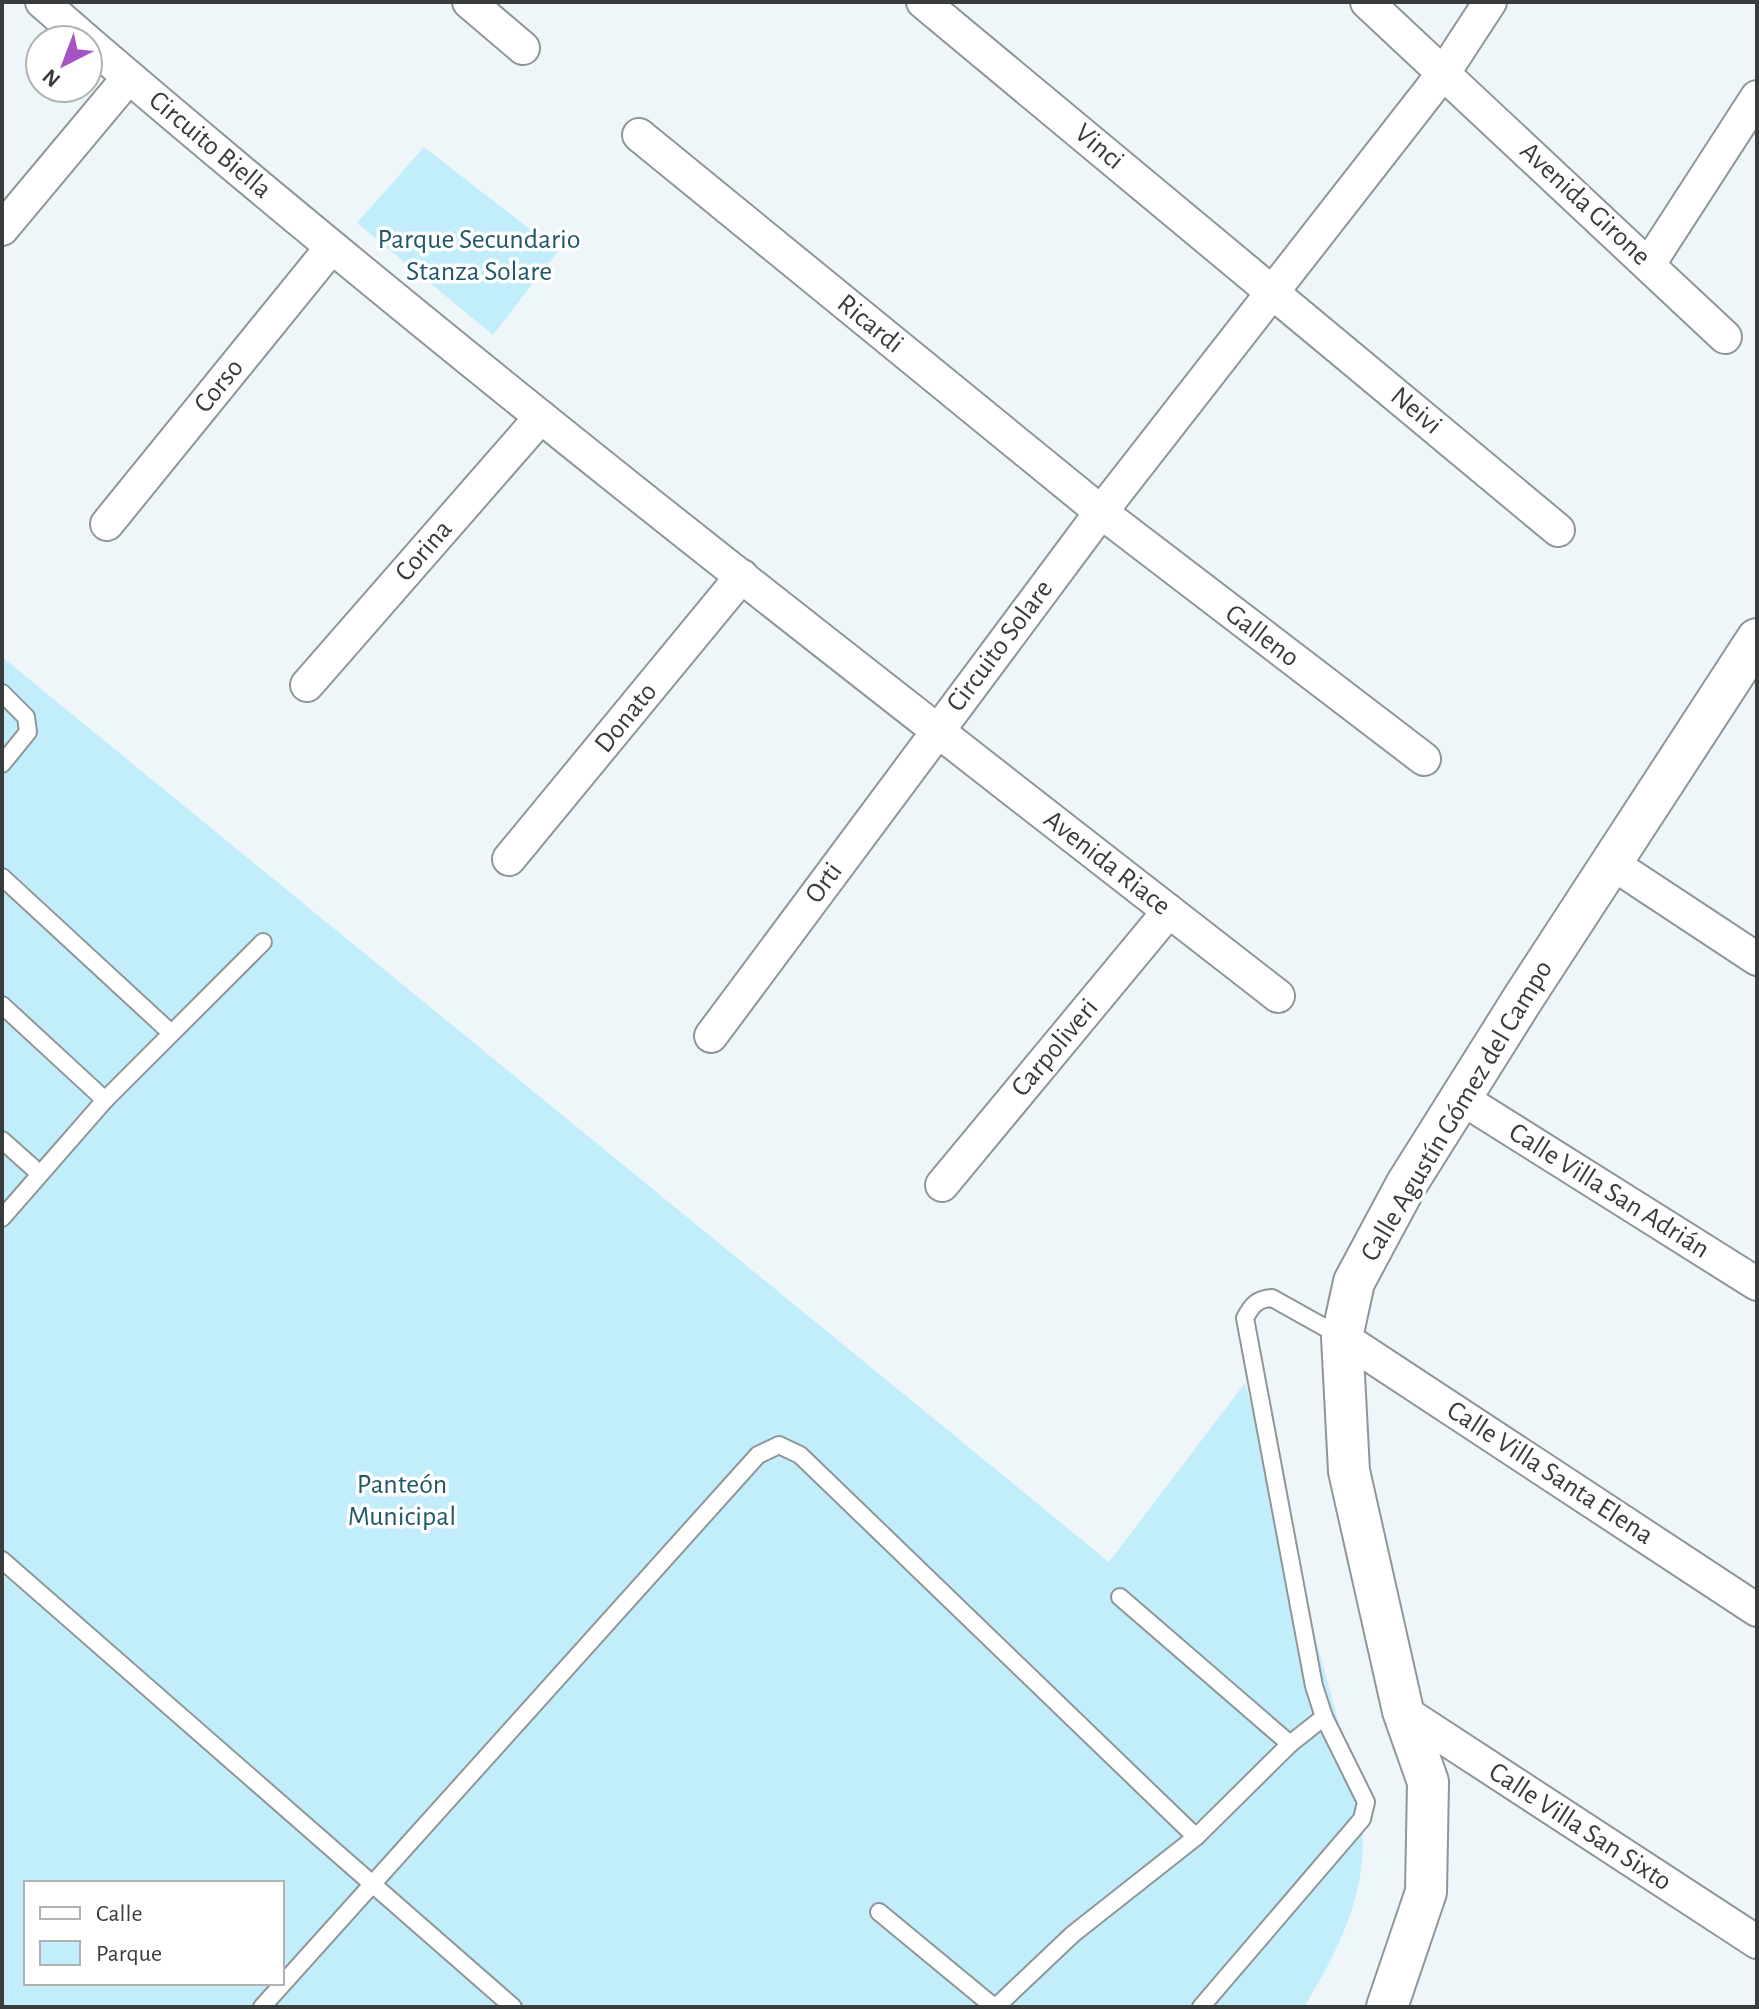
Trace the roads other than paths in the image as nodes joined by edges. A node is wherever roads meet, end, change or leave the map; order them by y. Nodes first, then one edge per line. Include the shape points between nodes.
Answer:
1 (42, 2) edge
2 (469, 2) edge
3 (923, 2) edge
4 (1367, 2) edge
5 (1490, 2) edge
6 (67, 24) edge
7 (523, 48) dead end
8 (104, 56) edge
9 (1445, 71) junction
10 (129, 77) junction
11 (1757, 97) edge
12 (639, 135) dead end
13 (2, 229) edge
14 (331, 248) junction
15 (1649, 264) junction
16 (1275, 292) junction
17 (1725, 337) dead end
18 (541, 417) junction
19 (1101, 512) junction
20 (107, 524) dead end
21 (1558, 530) dead end
22 (742, 576) junction
23 (1757, 639) edge
24 (307, 685) dead end
25 (2, 693) edge
26 (937, 730) junction
27 (1424, 759) dead end
28 (2, 764) edge
29 (509, 859) dead end
30 (1610, 862) junction
31 (2, 877) edge
32 (1169, 911) junction
33 (263, 942) dead end
34 (1757, 959) edge
35 (1278, 996) dead end
36 (2, 1005) edge
37 (170, 1032) junction
38 (711, 1036) dead end
39 (1461, 1098) junction
40 (105, 1100) junction
41 (2, 1140) edge
42 (40, 1174) junction
43 (942, 1185) dead end
44 (2, 1218) edge
45 (1757, 1284) edge
46 (1342, 1337) junction
47 (2, 1560) edge
48 (1120, 1597) dead end
49 (1757, 1610) edge
50 (1403, 1711) junction
51 (1324, 1717) junction
52 (1290, 1744) junction
53 (1196, 1837) junction
54 (372, 1885) junction
55 (879, 1912) dead end
56 (1757, 1942) edge
57 (284, 1983) edge
58 (282, 1985) edge
59 (262, 2007) edge
60 (513, 2007) edge
61 (995, 2007) edge
62 (1201, 2007) edge
63 (1387, 2007) edge

1 - 6 street, Circuito Biella
2 - 7 street
3 - 16 street, Vinci
4 - 9 street
5 - 9 street, Circuito Solare
8 - 10 street, Circuito Biella
9 - 15 street, Avenida Girone
9 - 16 street, Circuito Solare
10 - 13 street
10 - 14 street, Circuito Biella
11 - 15 street
12 - 19 street, Ricardi
14 - 18 street, Circuito Solare
14 - 20 street, Corso
15 - 17 street, Avenida Girone
16 - 19 street, Circuito Solare
16 - 21 street, Neivi
18 - 22 street, Circuito Solare
18 - 24 street, Corina
19 - 26 street, Circuito Solare
19 - 27 street, Galleno
22 - 26 street, Circuito Solare
22 - 29 street, Donato
23 - 30 street, Calle Agustín Gómez del Campo
25 - 28 lane via 26,717 28,732
26 - 32 street, Avenida Riace
26 - 38 street, Orti
30 - 34 street
30 - 39 street, Calle Agustín Gómez del Campo
31 - 37 lane
32 - 35 street, Avenida Riace
32 - 43 street, Carpoliveri
33 - 37 lane
36 - 40 lane
37 - 40 lane
39 - 45 street, Calle Villa San Adrián
39 - 46 street, Calle Agustín Gómez del Campo via 1354,1282
40 - 42 lane
41 - 42 lane
42 - 44 lane
46 - 49 street, Calle Villa Santa Elena
46 - 50 street, Calle Agustín Gómez del Campo via 1349,1471
46 - 51 lane via 1272,1298 1261,1298 1245,1318
47 - 54 lane
48 - 52 lane
50 - 56 street, Calle Villa San Sixto
50 - 63 street, Calle Agustín Gómez del Campo via 1428,1782 1426,1892
51 - 52 lane
51 - 62 lane via 1366,1802 1362,1819
52 - 53 lane
53 - 54 lane via 800,1455 779,1445 758,1455
53 - 61 lane via 1073,1934
54 - 57 lane
54 - 60 lane
55 - 61 lane
58 - 59 lane

